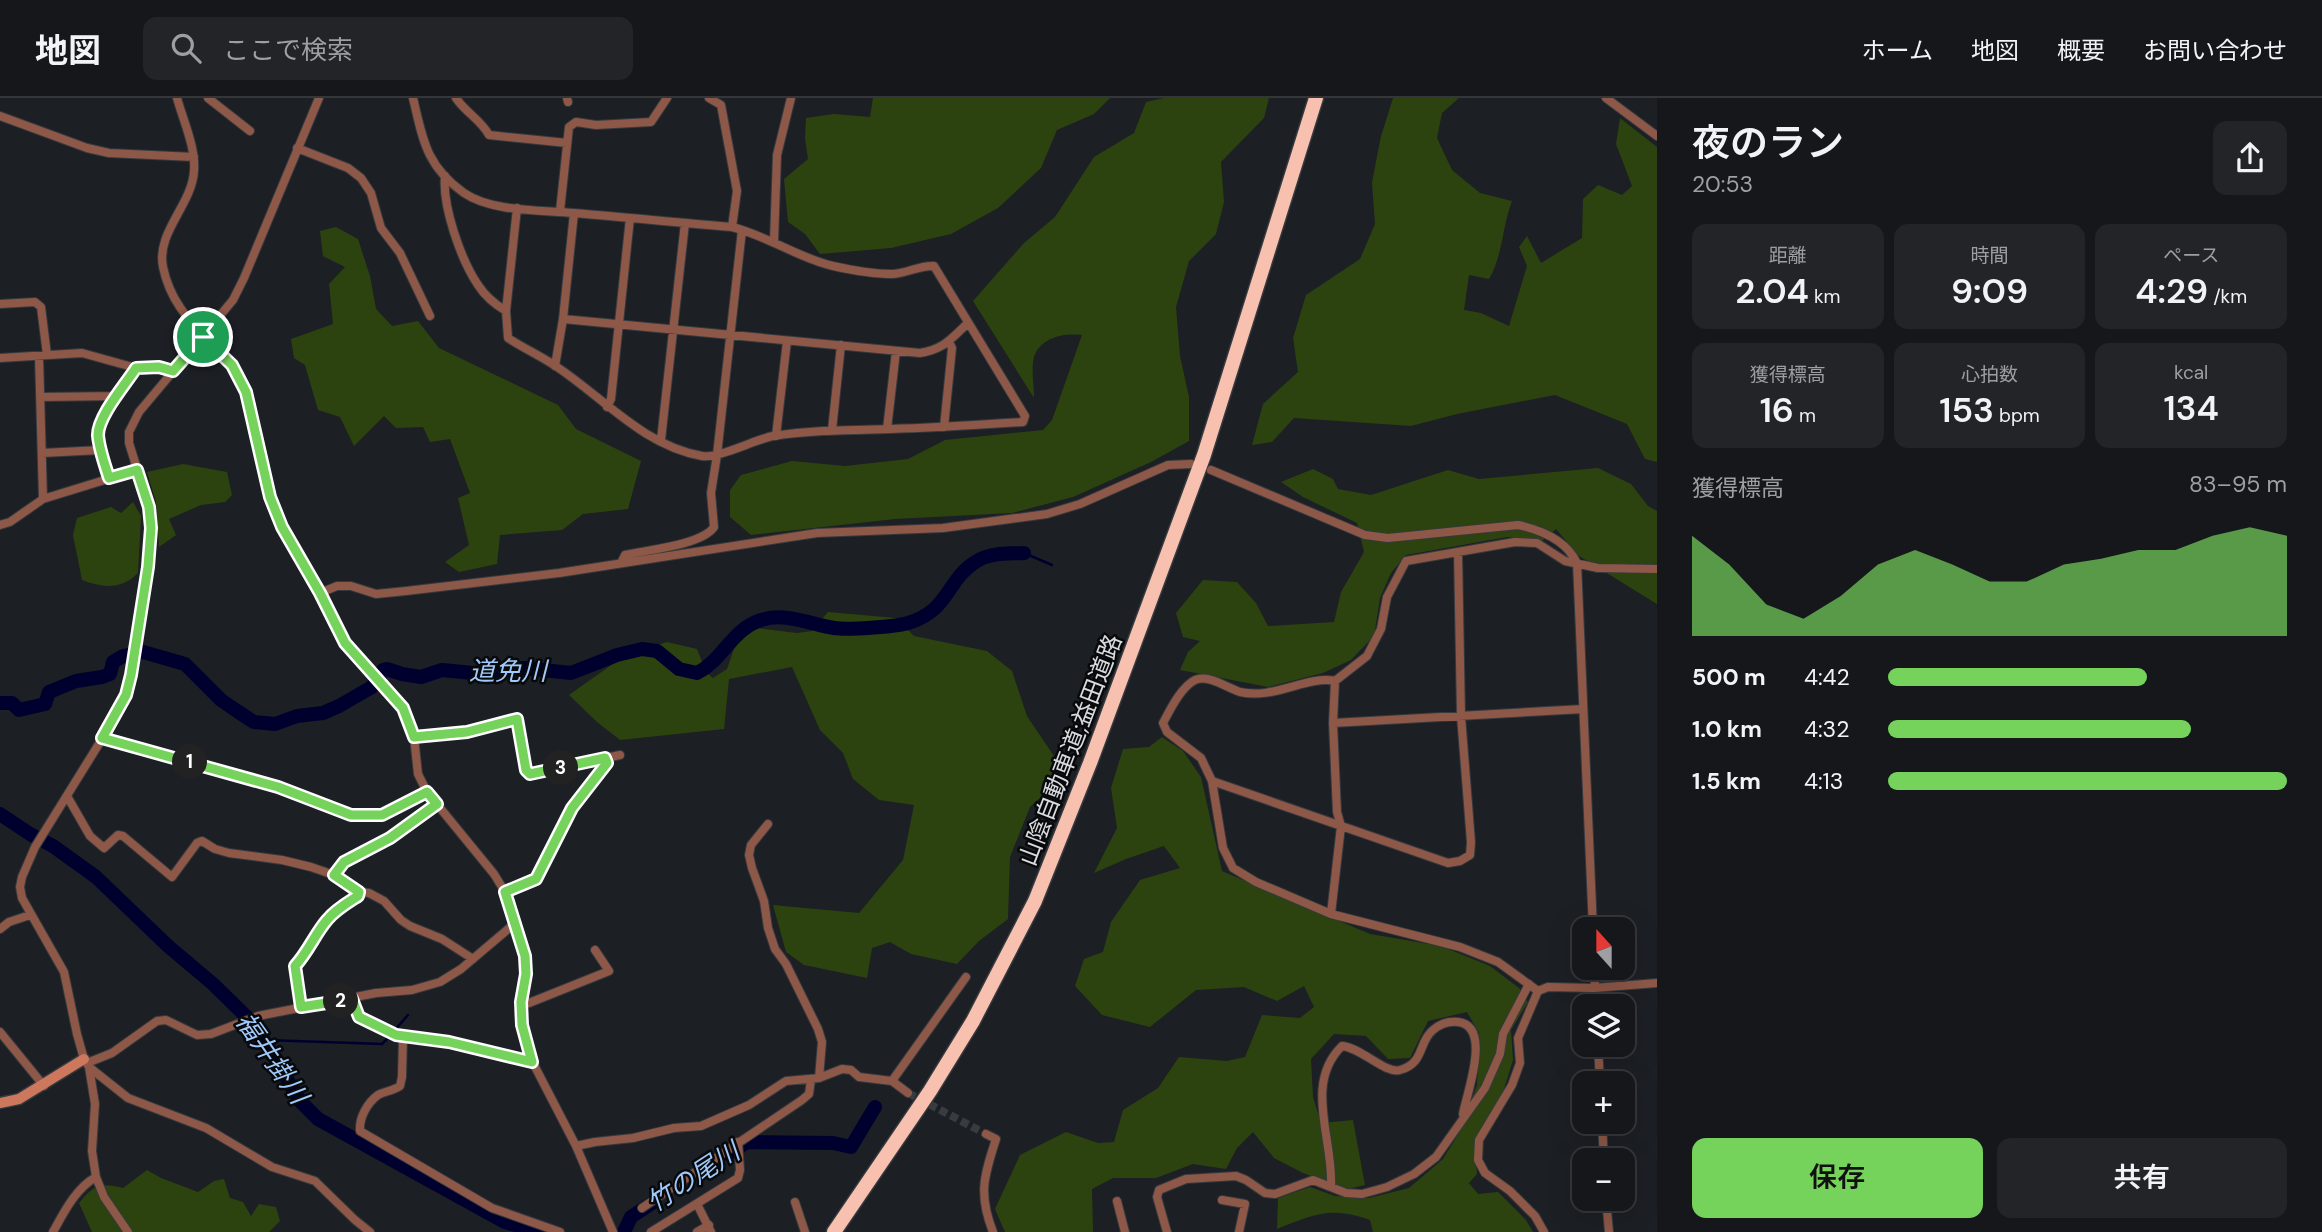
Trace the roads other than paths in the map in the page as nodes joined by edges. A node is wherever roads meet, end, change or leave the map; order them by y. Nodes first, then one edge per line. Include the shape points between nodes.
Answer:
1 (177, 98) edge
2 (208, 98) edge
3 (319, 98) edge
4 (413, 98) edge
5 (456, 98) edge
6 (667, 98) edge
7 (709, 98) edge
8 (791, 98) edge
9 (1316, 98) edge
10 (1606, 98) edge
11 (0, 116) edge
12 (250, 131) dead end
13 (1657, 136) edge
14 (567, 143) junction
15 (297, 148) junction
16 (194, 157) junction
17 (445, 176) junction
18 (517, 208) junction
19 (560, 212) junction
20 (575, 213) junction
21 (629, 218) junction
22 (685, 223) junction
23 (733, 227) junction
24 (742, 230) junction
25 (774, 242) junction
26 (0, 304) edge
27 (506, 311) junction
28 (430, 316) dead end
29 (563, 319) junction
30 (968, 323) junction
31 (618, 325) junction
32 (674, 330) junction
33 (730, 335) junction
34 (203, 337) junction
35 (786, 341) junction
36 (949, 342) junction
37 (841, 345) junction
38 (896, 351) junction
39 (43, 355) junction
40 (0, 358) edge
41 (555, 366) junction
42 (136, 368) junction
43 (173, 371) junction
44 (118, 396) junction
45 (40, 397) junction
46 (607, 407) junction
47 (944, 427) junction
48 (887, 429) junction
49 (832, 430) junction
50 (776, 436) junction
51 (661, 440) junction
52 (101, 450) junction
53 (42, 453) junction
54 (718, 455) junction
55 (1191, 464) dead end
56 (137, 470) junction
57 (1211, 470) dead end
58 (109, 478) junction
59 (43, 499) junction
60 (0, 523) edge
61 (1458, 552) junction
62 (1577, 563) junction
63 (621, 564) junction
64 (1657, 569) edge
65 (320, 593) junction
66 (1335, 681) junction
67 (1583, 709) junction
68 (1461, 716) junction
69 (1333, 723) junction
70 (414, 737) junction
71 (102, 738) junction
72 (620, 755) dead end
73 (605, 758) junction
74 (1212, 781) junction
75 (427, 792) junction
76 (67, 796) junction
77 (437, 804) junction
78 (768, 824) dead end
79 (1341, 826) junction
80 (334, 875) junction
81 (359, 892) junction
82 (505, 892) junction
83 (1331, 914) junction
84 (30, 915) junction
85 (1592, 917) edge
86 (514, 923) junction
87 (0, 929) edge
88 (595, 950) dead end
89 (472, 959) junction
90 (966, 977) dead end
91 (1594, 980) edge
92 (1657, 983) edge
93 (1529, 984) junction
94 (1594, 988) junction
95 (1538, 991) junction
96 (1595, 994) edge
97 (352, 999) junction
98 (521, 1002) junction
99 (301, 1007) junction
100 (0, 1032) edge
101 (403, 1037) junction
102 (532, 1062) junction
103 (87, 1063) junction
104 (815, 1079) junction
105 (892, 1081) junction
106 (44, 1086) junction
107 (908, 1093) tunnel mouth
108 (0, 1103) edge
109 (1463, 1117) junction
110 (986, 1134) dead end
111 (738, 1142) junction
112 (576, 1146) junction
113 (96, 1177) junction
114 (1331, 1187) junction
115 (1222, 1200) dead end
116 (1117, 1201) dead end
117 (795, 1202) dead end
118 (697, 1204) junction
119 (642, 1208) dead end
120 (1607, 1211) edge
121 (710, 1228) edge
122 (53, 1232) edge
123 (128, 1232) edge
124 (370, 1232) edge
125 (560, 1232) edge
126 (613, 1232) edge
127 (651, 1232) edge
128 (697, 1232) edge
129 (805, 1232) edge
130 (834, 1232) edge
131 (993, 1232) edge
132 (1125, 1232) edge
133 (1167, 1232) edge
134 (1239, 1232) edge
135 (1544, 1232) edge
136 (1609, 1232) edge

1 - 16 street
2 - 12 street
3 - 15 street
4 - 17 street via 426,151
5 - 14 street via 489,135
6 - 14 street via 651,122 576,122 569,127
7 - 23 street via 721,104 737,191
8 - 25 street via 777,155
9 - 130 highway, 山陰自動車道;益田道路 via 1204,455 1035,901 966,1033
10 - 13 street
11 - 16 street via 109,153
14 - 19 street
15 - 28 street via 348,168 361,178 372,193 381,228 400,253
15 - 34 street via 244,278 233,300
16 - 34 street via 193,182 162,250 170,289 185,317
17 - 18 street via 481,202
17 - 27 street via 452,224 466,263 478,286
18 - 19 street
18 - 27 street
19 - 20 street
20 - 21 street
20 - 29 street
21 - 22 street
21 - 31 street
22 - 23 street
22 - 32 street
23 - 24 street
24 - 25 street
24 - 33 street
25 - 30 street via 835,266 894,274 934,266
26 - 39 street via 35,302 41,307
27 - 41 street via 508,338
29 - 31 street
29 - 41 street
30 - 36 street
30 - 47 street via 1025,416 1023,422
31 - 32 street
31 - 46 street
32 - 33 street
32 - 51 street
33 - 35 street
33 - 54 street
34 - 43 street
34 - 65 street via 239,376 275,512
35 - 37 street
35 - 50 street
36 - 38 street via 920,353
36 - 47 street
37 - 38 street
37 - 49 street
38 - 48 street
39 - 40 street
39 - 42 street via 82,353
39 - 45 street
41 - 46 street
42 - 43 street
42 - 44 street
43 - 56 street via 139,412 129,432
44 - 45 street
44 - 52 street via 99,428
45 - 53 street
46 - 51 street
47 - 48 street
48 - 49 street
49 - 50 street
50 - 54 street
51 - 54 street via 689,453
52 - 53 street
52 - 58 street
53 - 59 street
54 - 63 street via 711,493 714,527 709,535 625,555
55 - 63 street via 1168,465 1047,514 943,527 817,533
56 - 58 street
56 - 71 street via 149,507 148,567 126,695
57 - 62 street via 1365,535 1388,538 1518,525 1538,529 1559,542
58 - 59 street
59 - 60 street via 10,522
61 - 62 street via 1536,543
61 - 66 street via 1406,561 1387,597 1381,629 1367,656
61 - 68 street
62 - 64 street
62 - 67 street
63 - 65 street via 376,594 351,586
65 - 70 street via 345,643 403,708
66 - 69 street
66 - 74 street via 1325,679 1265,694 1242,692 1207,679 1188,685 1163,723 1167,732 1201,758
67 - 68 street
67 - 85 street
68 - 69 street
68 - 79 street via 1470,855 1448,863
69 - 79 street
70 - 73 street via 467,732 517,719 530,774
70 - 75 street via 418,774
71 - 75 street via 278,787 351,815 382,815
71 - 76 street
72 - 73 street
73 - 82 street via 607,763 572,808 536,879
74 - 79 street
74 - 83 street via 1223,848 1233,868
75 - 77 street
76 - 80 street via 90,836 104,848 118,835 123,836 172,877 202,841 229,853 282,860
76 - 84 street via 22,877 22,898
77 - 80 street via 390,838 344,862
77 - 82 street
78 - 104 street via 751,845 749,855 775,949 822,1042
79 - 83 street
80 - 81 street
81 - 89 street via 384,901 410,926 442,939
81 - 99 street via 327,920 295,966
82 - 86 street
83 - 93 street via 1460,947 1498,962
84 - 87 street
84 - 103 street via 64,972
86 - 89 street
86 - 98 street via 525,956
88 - 98 street via 609,971 529,1003
89 - 97 street via 440,982
90 - 105 street
91 - 94 street
92 - 94 street
93 - 95 street
93 - 109 street via 1503,1034 1485,1088
94 - 95 street
94 - 96 street
95 - 135 street via 1521,1026 1520,1063 1479,1140 1478,1160 1485,1173 1510,1191
97 - 99 street
97 - 101 street via 359,1017
98 - 102 street
99 - 103 street via 258,1016 211,1034 197,1035 166,1020 157,1021 112,1053
100 - 106 street
101 - 102 street via 449,1042
101 - 125 street via 400,1086 372,1100 360,1131 492,1208
102 - 112 street
103 - 106 street
103 - 113 street via 95,1104 92,1151
103 - 124 street via 128,1098 206,1128 272,1167 315,1181
104 - 105 street via 842,1069 859,1077
104 - 111 street via 802,1100
104 - 112 street via 786,1082 701,1126
105 - 107 street
106 - 108 street via 19,1100
109 - 114 street via 1436,1157 1414,1174 1362,1194
109 - 114 street via 1476,1047 1470,1029 1461,1022 1444,1023 1430,1031 1414,1063 1399,1070 1342,1046 1327,1066 1321,1094
110 - 131 street via 996,1139 983,1180 983,1200
111 - 118 street via 738,1178
111 - 119 street
112 - 126 street
113 - 122 street via 72,1201
113 - 123 street
114 - 133 street via 1313,1180 1275,1194 1236,1176 1175,1182 1159,1190 1157,1197
115 - 134 street via 1245,1204
116 - 132 street
117 - 129 street
118 - 121 street
118 - 127 street
120 - 136 street
121 - 128 street

